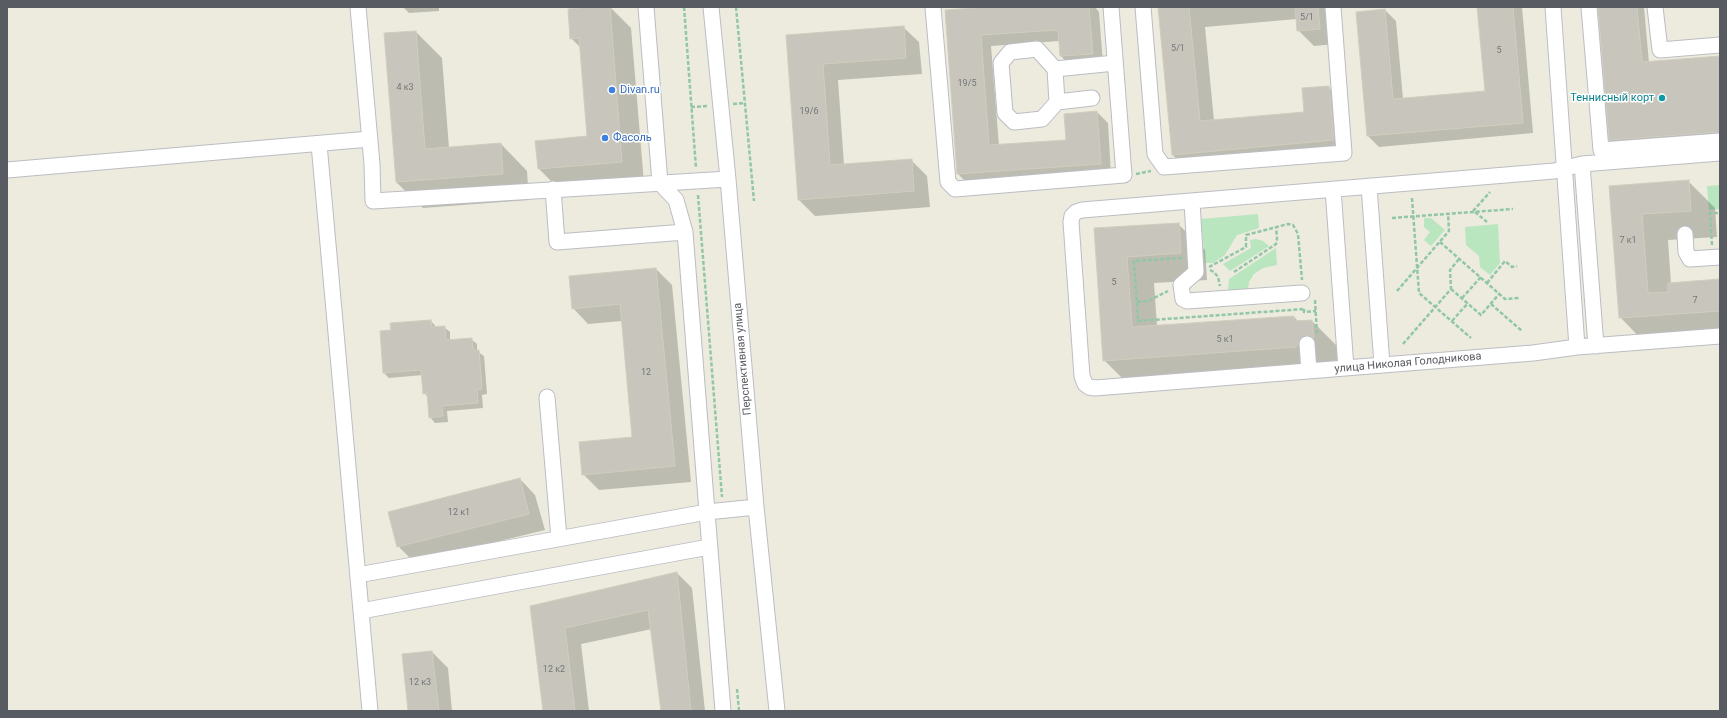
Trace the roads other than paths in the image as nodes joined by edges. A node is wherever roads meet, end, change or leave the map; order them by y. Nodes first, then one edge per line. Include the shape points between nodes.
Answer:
1 (358, 7) edge
2 (646, 7) edge
3 (711, 7) edge
4 (933, 7) edge
5 (1111, 7) edge
6 (1142, 7) edge
7 (1333, 7) edge
8 (1553, 7) edge
9 (1589, 7) edge
10 (1655, 7) edge
11 (1720, 45) edge
12 (1115, 63) junction
13 (1054, 69) junction
14 (1092, 98) dead end
15 (1058, 102) junction
16 (370, 139) junction
17 (1720, 141) edge
18 (319, 144) junction
19 (1720, 153) edge
20 (1582, 164) junction
21 (1564, 168) junction
22 (7, 170) edge
23 (728, 179) junction
24 (660, 183) junction
25 (1369, 186) junction
26 (553, 189) junction
27 (1333, 189) junction
28 (1192, 201) junction
29 (685, 232) junction
30 (1685, 234) dead end
31 (1717, 257) edge
32 (1302, 293) road end
33 (1720, 336) edge
34 (1312, 340) road end
35 (1596, 346) junction
36 (1578, 347) junction
37 (1382, 365) junction
38 (1346, 368) junction
39 (1309, 371) junction
40 (547, 397) dead end
41 (756, 506) junction
42 (706, 512) junction
43 (559, 538) junction
44 (709, 547) junction
45 (358, 576) junction
46 (361, 611) junction
47 (370, 711) edge
48 (723, 711) edge
49 (777, 711) edge

1 - 16 street
2 - 24 street
3 - 23 street, Перспективная улица
4 - 12 street via 948,182 955,189 1124,175
5 - 12 street
6 - 7 street via 1155,154 1164,167 1344,153
8 - 21 street
9 - 17 street via 1601,150
10 - 11 street via 1660,50
12 - 13 street
13 - 15 street
13 - 15 street via 1037,49 1010,52 1001,63 1005,113 1014,122 1042,119
14 - 15 street
16 - 18 street
16 - 26 street via 373,201
18 - 22 street
18 - 45 street
19 - 20 street
20 - 21 street
20 - 35 street
21 - 25 street
21 - 36 street
23 - 24 street
23 - 41 street, Перспективная улица
24 - 26 street
24 - 29 street via 676,200
25 - 27 street
25 - 37 street
26 - 29 street via 557,242
27 - 28 street
27 - 38 street
28 - 32 street via 1196,272 1181,285 1181,295 1185,301
28 - 39 street, улица Николая Голодникова via 1082,210 1072,216 1082,376 1085,384 1095,388
29 - 42 street
30 - 31 street via 1686,252 1690,259
33 - 35 street, улица Николая Голодникова
34 - 39 street
35 - 36 street, улица Николая Голодникова
36 - 37 street, улица Николая Голодникова
37 - 38 street, улица Николая Голодникова
38 - 39 street, улица Николая Голодникова
40 - 43 street
41 - 42 street
41 - 49 street, Перспективная улица
42 - 43 street
42 - 44 street
43 - 45 street
44 - 46 street
44 - 48 street
45 - 46 street
46 - 47 street

